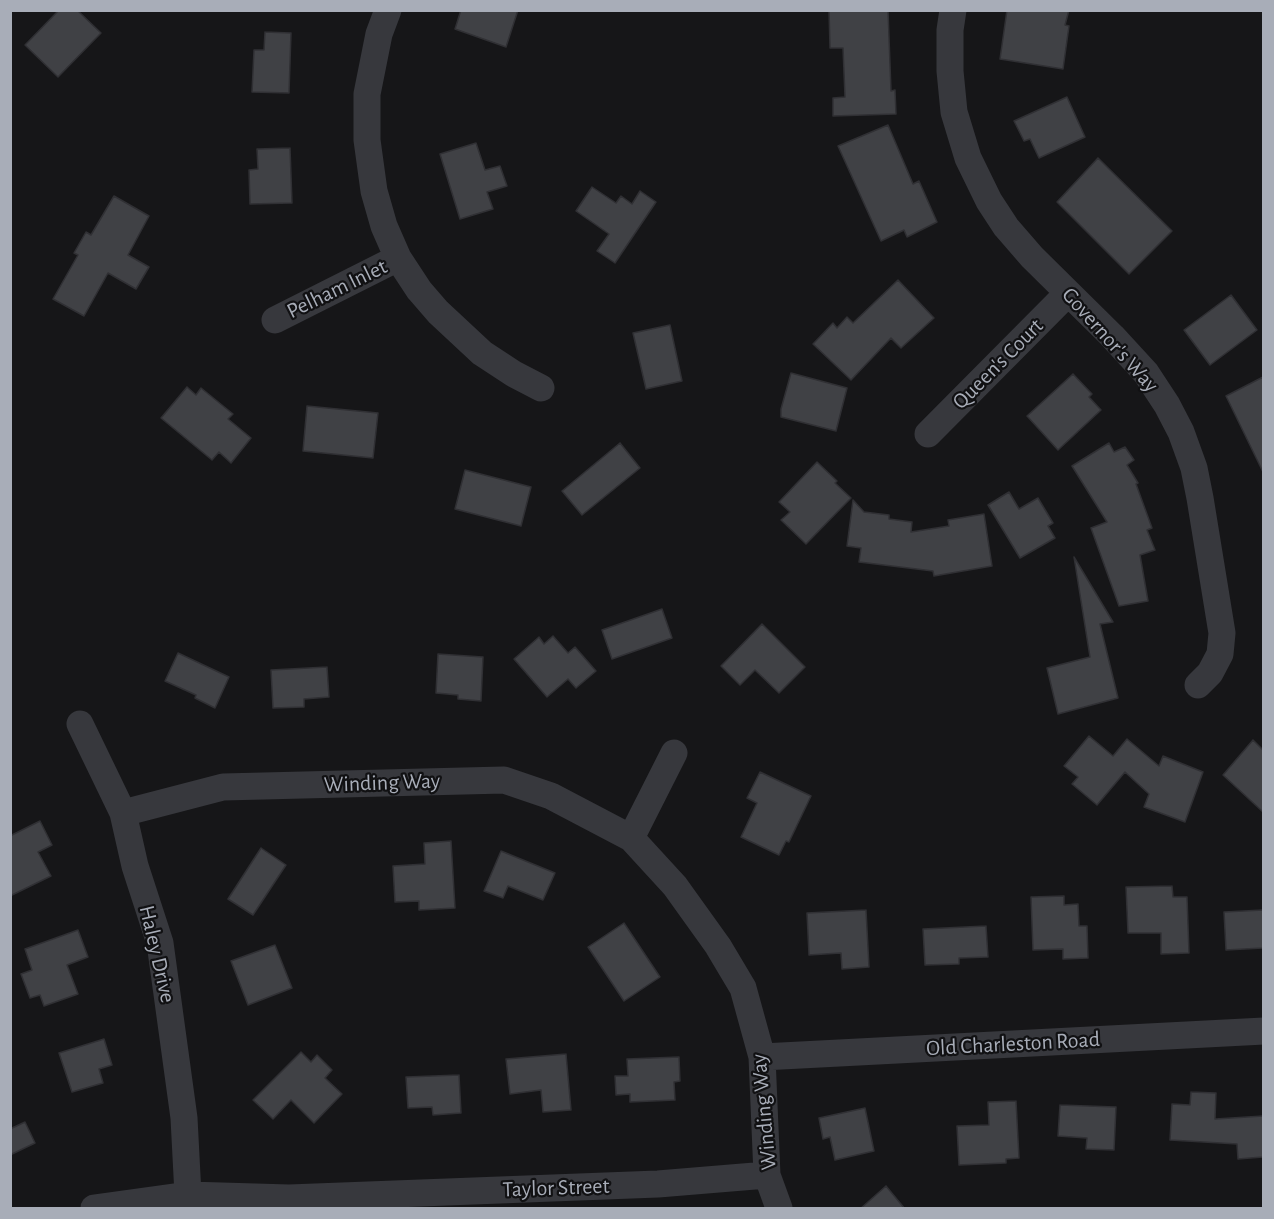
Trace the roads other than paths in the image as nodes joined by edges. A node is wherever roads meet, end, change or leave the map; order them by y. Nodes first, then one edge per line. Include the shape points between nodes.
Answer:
1 (388, 10) edge
2 (953, 10) edge
3 (398, 258) junction
4 (1068, 293) junction
5 (275, 320) dead end
6 (542, 388) dead end
7 (928, 434) dead end
8 (1198, 685) dead end
9 (80, 724) dead end
10 (674, 753) dead end
11 (123, 813) junction
12 (631, 838) junction
13 (1263, 1031) edge
14 (762, 1057) junction
15 (767, 1175) junction
16 (188, 1196) junction
17 (399, 1201) edge
18 (94, 1209) edge
19 (779, 1209) edge

1 - 3 street via 370,71 367,140 374,191
2 - 4 street, Governor's Way via 950,71 954,112 968,158 1006,227
3 - 5 street, Pelham Inlet
3 - 6 street via 419,290 482,353
4 - 7 street, Queen's Court
4 - 8 street, Governor's Way via 1146,373 1181,432 1194,468 1222,633 1220,654
9 - 11 street, Haley Drive
10 - 12 street
11 - 12 street, Winding Way via 223,787 504,780 551,796
11 - 16 street, Haley Drive via 160,943 184,1118
12 - 14 street, Winding Way via 675,886 718,946 742,988
13 - 14 street, Old Charleston Road
14 - 15 street, Winding Way
15 - 17 street, Taylor Street
15 - 19 street, Winding Way
16 - 17 street, Taylor Street
16 - 18 street, Taylor Street

